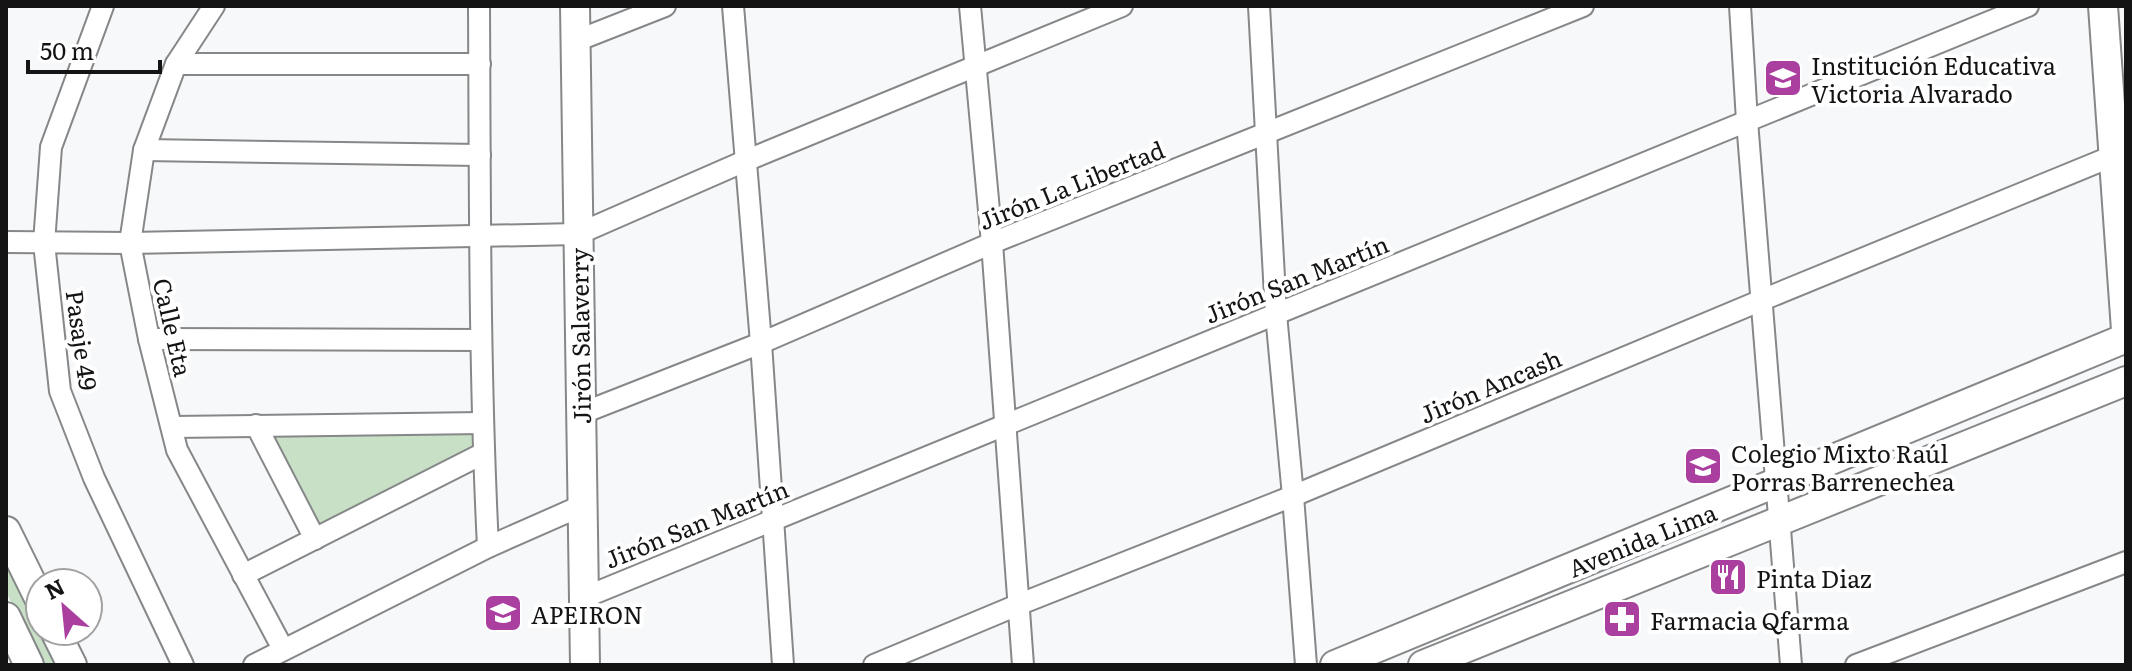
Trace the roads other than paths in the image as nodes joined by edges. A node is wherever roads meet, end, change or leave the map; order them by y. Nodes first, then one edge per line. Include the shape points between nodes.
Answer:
1 (103, 6) edge
2 (214, 6) edge
3 (479, 6) edge
4 (575, 6) edge
5 (665, 6) edge
6 (733, 6) edge
7 (970, 6) edge
8 (1122, 6) edge
9 (1259, 6) edge
10 (1583, 6) edge
11 (1740, 6) edge
12 (2028, 6) edge
13 (2103, 6) edge
14 (576, 41) junction
15 (176, 64) junction
16 (480, 64) junction
17 (975, 68) junction
18 (1747, 121) junction
19 (1266, 134) junction
20 (144, 150) junction
21 (2120, 153) edge
22 (480, 155) junction
23 (745, 161) junction
24 (578, 234) junction
25 (480, 236) junction
26 (6, 242) edge
27 (44, 243) junction
28 (130, 243) junction
29 (992, 243) junction
30 (1762, 300) junction
31 (1276, 314) junction
32 (2126, 330) edge
33 (2126, 338) edge
34 (149, 339) junction
35 (481, 340) junction
36 (761, 343) junction
37 (2126, 381) edge
38 (580, 414) junction
39 (483, 423) junction
40 (256, 425) junction
41 (1004, 425) junction
42 (172, 427) junction
43 (484, 453) junction
44 (1777, 483) junction
45 (1293, 496) junction
46 (581, 506) junction
47 (772, 520) junction
48 (1780, 521) junction
49 (6, 531) edge
50 (315, 539) junction
51 (488, 547) junction
52 (2126, 562) edge
53 (24, 568) edge
54 (243, 575) junction
55 (583, 598) junction
56 (1020, 604) junction
57 (6, 617) edge
58 (63, 647) edge
59 (283, 649) junction
60 (29, 665) edge
61 (72, 665) edge
62 (183, 665) edge
63 (254, 665) edge
64 (585, 665) edge
65 (783, 665) edge
66 (874, 665) edge
67 (1023, 665) edge
68 (1306, 665) edge
69 (1335, 665) edge
70 (1423, 665) edge
71 (1791, 665) edge
72 (1856, 665) edge

1 - 27 street, Pasaje 49 via 51,147
2 - 15 street, Calle Eta
3 - 16 street
4 - 14 main road, Jirón Salaverry
5 - 14 street
6 - 23 street
7 - 17 street
8 - 17 street
9 - 19 street
10 - 19 street, Jirón La Libertad
11 - 18 street
12 - 18 street, Jirón San Martín
13 - 21 main road
14 - 24 main road, Jirón Salaverry
15 - 16 street
15 - 20 street, Calle Eta
16 - 22 street
17 - 23 street
17 - 29 street
18 - 30 street
18 - 31 street, Jirón San Martín
19 - 29 street, Jirón La Libertad
19 - 31 street
20 - 22 street
20 - 28 street, Calle Eta
21 - 30 street, Jirón Ancash
21 - 32 main road
22 - 25 street
23 - 24 street
23 - 36 street
24 - 25 street
24 - 38 main road, Jirón Salaverry
25 - 28 street
25 - 35 street
26 - 27 street
27 - 28 street
27 - 62 street, Pasaje 49 via 60,391 94,478
28 - 34 street, Calle Eta
29 - 36 street, Jirón La Libertad
29 - 41 street
30 - 44 street
30 - 45 street, Jirón Ancash
31 - 41 street, Jirón San Martín
31 - 45 street
33 - 44 main road, Avenida Lima
34 - 35 street
34 - 42 street, Calle Eta
35 - 39 street
36 - 38 street, Jirón La Libertad
36 - 47 street
37 - 48 main road, Avenida Lima
38 - 46 main road, Jirón Salaverry
39 - 40 street
39 - 43 street
40 - 42 street
40 - 50 street
41 - 47 street, Jirón San Martín
41 - 56 street
42 - 54 street, Calle Eta via 177,450
43 - 50 street
43 - 51 street
44 - 48 street
44 - 69 main road, Avenida Lima
45 - 56 street, Jirón Ancash
45 - 68 street
46 - 51 street
46 - 55 main road, Jirón Salaverry
47 - 55 street, Jirón San Martín
47 - 65 street
48 - 70 main road, Avenida Lima
48 - 71 street
49 - 53 main road
50 - 54 street
51 - 59 street
52 - 72 street
54 - 59 street, Calle Eta
55 - 64 main road, Jirón Salaverry
56 - 66 street, Jirón Ancash
56 - 67 street
57 - 60 main road
58 - 61 main road
59 - 63 street

